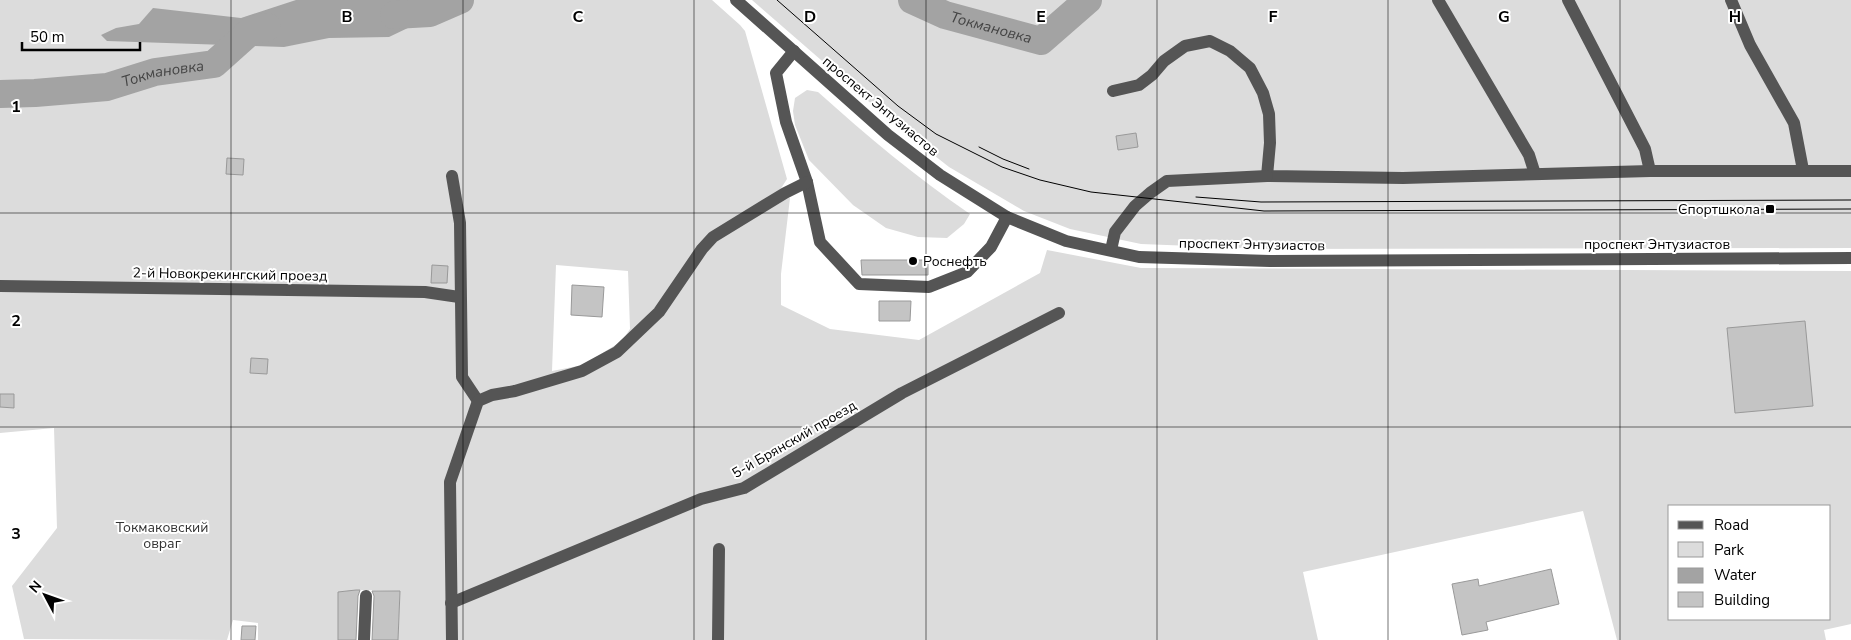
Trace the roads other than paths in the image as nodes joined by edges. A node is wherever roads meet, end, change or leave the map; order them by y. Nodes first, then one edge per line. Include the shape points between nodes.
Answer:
1 (736, 0) edge
2 (1438, 0) edge
3 (1568, 0) edge
4 (1731, 0) edge
5 (794, 51) junction
6 (1113, 91) dead end
7 (1804, 170) junction
8 (1650, 171) junction
9 (1851, 171) edge
10 (1535, 174) junction
11 (452, 176) dead end
12 (1267, 176) junction
13 (807, 182) junction
14 (1007, 217) junction
15 (1111, 250) junction
16 (1851, 258) edge
17 (0, 286) edge
18 (460, 297) junction
19 (1058, 313) dead end
20 (478, 401) junction
21 (719, 549) dead end
22 (366, 596) dead end
23 (451, 603) junction
24 (364, 640) edge
25 (452, 640) edge
26 (718, 640) edge

1 - 5 street, проспект Энтузиастов
2 - 10 street via 1529,155
3 - 8 street via 1645,149
4 - 7 street via 1750,45 1794,123
5 - 13 street via 776,72 786,122
5 - 14 street, проспект Энтузиастов via 888,135 940,175
6 - 12 street via 1139,86 1185,46 1210,41 1230,52 1250,68 1265,100 1270,143
7 - 8 street
7 - 9 street
8 - 10 street
10 - 12 street via 1403,178
11 - 18 street via 460,223
12 - 15 street via 1167,181 1135,206 1115,232
13 - 14 street via 820,242 859,284 929,287 967,272 991,247
13 - 20 street via 713,237 659,312 617,352 582,371
14 - 15 street, проспект Энтузиастов via 1066,241
15 - 16 street, проспект Энтузиастов via 1140,256 1270,261
17 - 18 street, 2-й Новокрекингский проезд via 425,292
18 - 20 street via 462,377
19 - 23 street, 5-й Брянский проезд via 902,393 744,488 701,499
20 - 23 street via 450,482
21 - 26 street
22 - 24 street
23 - 25 street

